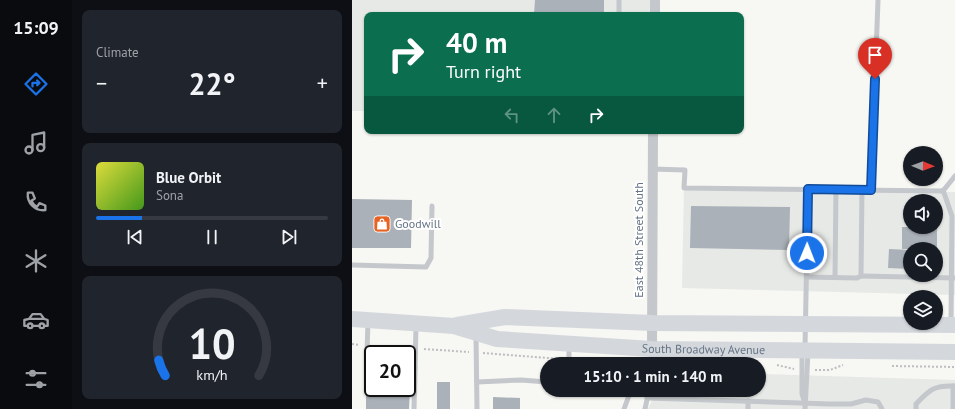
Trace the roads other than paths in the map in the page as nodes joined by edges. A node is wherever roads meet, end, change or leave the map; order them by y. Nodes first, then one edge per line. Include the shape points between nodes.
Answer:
1 (619, 0) edge
2 (655, 0) edge
3 (878, 0) edge
4 (619, 12) edge
5 (655, 12) edge
6 (653, 134) edge
7 (652, 169) junction
8 (955, 176) edge
9 (808, 189) junction
10 (836, 189) junction
11 (862, 190) junction
12 (871, 190) junction
13 (943, 190) junction
14 (432, 206) dead end
15 (352, 265) edge
16 (861, 276) junction
17 (806, 277) junction
18 (835, 277) junction
19 (953, 278) edge
20 (352, 319) edge
21 (368, 320) junction
22 (416, 323) junction
23 (653, 323) junction
24 (806, 325) junction
25 (953, 325) edge
26 (454, 326) junction
27 (476, 333) junction
28 (367, 345) edge
29 (415, 345) edge
30 (805, 349) junction
31 (955, 352) edge
32 (569, 356) edge
33 (651, 356) edge
34 (540, 381) edge
35 (477, 382) junction
36 (954, 386) edge
37 (414, 397) edge
38 (628, 397) edge
39 (647, 398) joint
40 (748, 401) junction
41 (805, 406) edge
42 (829, 406) edge
43 (851, 406) edge
44 (414, 409) edge
45 (477, 409) edge
46 (624, 409) edge
47 (645, 409) edge
48 (748, 409) edge
49 (882, 409) edge
50 (916, 409) edge
51 (953, 409) edge

1 - 4 lane
2 - 5 street
3 - 12 lane
6 - 7 street, East 48th Street South
7 - 9 lane via 685,170 684,188
7 - 23 street, East 48th Street South
8 - 13 lane
9 - 10 lane
9 - 17 lane
10 - 11 lane
10 - 18 lane
11 - 12 lane
11 - 16 lane
12 - 13 lane
13 - 19 lane via 952,216
14 - 15 lane via 431,258 426,267
16 - 18 lane
16 - 19 lane
17 - 18 lane
17 - 24 lane
19 - 25 lane
20 - 21 main road, South Broadway Avenue
21 - 22 main road, South Broadway Avenue
21 - 28 lane
22 - 26 main road, South Broadway Avenue
22 - 29 lane
23 - 24 main road, South Broadway Avenue
23 - 26 main road, South Broadway Avenue via 506,317
23 - 33 street, East 48th Street South
24 - 25 main road, South Broadway Avenue
24 - 30 lane
26 - 27 main road, South Broadway Avenue
27 - 32 main road, South Broadway Avenue
27 - 35 lane
30 - 31 main road, South Broadway Avenue
30 - 33 main road, South Broadway Avenue
30 - 41 lane via 802,394
32 - 33 main road, South Broadway Avenue
34 - 35 lane
35 - 45 lane
36 - 50 lane via 932,389 916,404
36 - 51 lane
37 - 44 lane
38 - 46 lane
39 - 40 lane
39 - 47 lane
40 - 41 lane
40 - 48 lane
41 - 42 lane
42 - 43 lane
43 - 49 lane via 866,400 878,402

